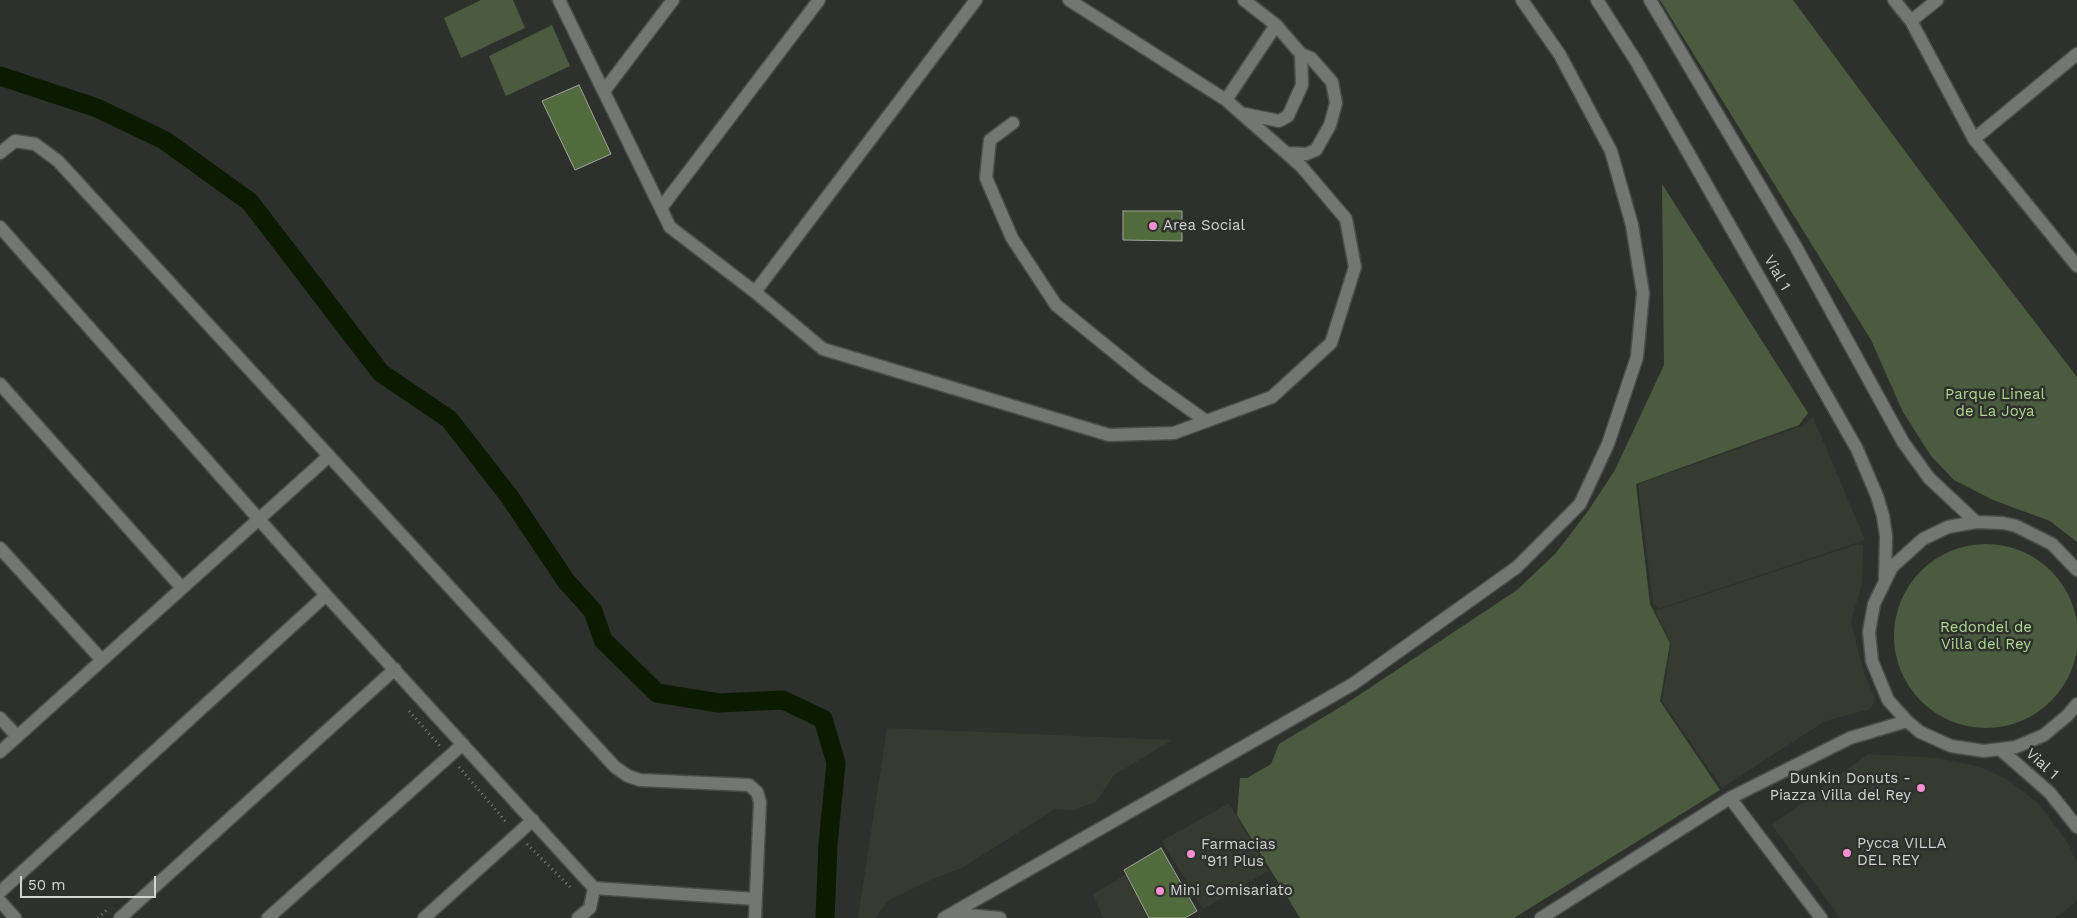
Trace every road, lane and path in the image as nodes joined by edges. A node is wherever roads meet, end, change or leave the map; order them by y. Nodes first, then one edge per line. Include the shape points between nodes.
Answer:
1 (559, 0) edge
2 (673, 0) edge
3 (820, 0) edge
4 (976, 0) edge
5 (1069, 0) edge
6 (1244, 0) edge
7 (1522, 0) edge
8 (1598, 0) edge
9 (1650, 0) edge
10 (1894, 0) edge
11 (1937, 0) edge
12 (1911, 21) junction
13 (1276, 25) junction
14 (1301, 54) junction
15 (2077, 54) edge
16 (604, 91) junction
17 (1226, 100) junction
18 (1243, 114) junction
19 (1013, 123) dead end
20 (1974, 139) junction
21 (0, 153) edge
22 (1288, 153) junction
23 (661, 208) junction
24 (0, 227) edge
25 (2077, 266) edge
26 (755, 292) junction
27 (0, 384) edge
28 (1206, 421) junction
29 (329, 456) junction
30 (261, 518) junction
31 (1976, 522) junction
32 (0, 548) edge
33 (2077, 570) edge
34 (1885, 578) junction
35 (182, 588) junction
36 (326, 595) junction
37 (101, 659) junction
38 (395, 669) junction
39 (2077, 704) edge
40 (407, 708) dead end
41 (0, 718) edge
42 (1907, 721) junction
43 (17, 736) junction
44 (463, 744) junction
45 (2001, 750) junction
46 (0, 752) edge
47 (450, 757) junction
48 (1730, 798) junction
49 (532, 820) junction
50 (2077, 827) edge
51 (517, 834) junction
52 (594, 888) junction
53 (0, 892) edge
54 (755, 899) junction
55 (0, 901) edge
56 (113, 905) dead end
57 (590, 908) junction
58 (15, 918) edge
59 (98, 918) edge
60 (120, 918) edge
61 (268, 918) edge
62 (424, 918) edge
63 (578, 918) edge
64 (754, 918) edge
65 (944, 918) edge
66 (958, 918) edge
67 (1000, 918) edge
68 (1541, 918) edge
69 (1821, 918) edge

1 - 16 street
2 - 16 street
3 - 23 street
4 - 26 street
5 - 17 street
6 - 13 street
7 - 65 street via 1560,55 1611,151 1632,225 1643,293 1637,357 1608,444 1580,504 1517,567 1353,684
8 - 34 street, Vial 1 via 1857,449 1883,516
9 - 31 street, Vial 1 via 1796,247 1903,442 1929,478
10 - 12 street
11 - 12 street
12 - 20 street
13 - 14 street
13 - 17 street
14 - 18 street via 1302,85 1288,116 1279,121
14 - 22 street via 1311,58 1332,82 1336,103 1330,125 1316,150 1306,154
15 - 20 street
16 - 23 street
17 - 18 street
18 - 22 street
19 - 28 street via 990,140 986,178 1012,238 1056,305 1147,379
20 - 25 street
21 - 29 street via 15,141 35,144 58,161
22 - 28 street via 1346,219 1355,267 1331,343 1272,397
23 - 26 street via 670,227
24 - 30 street
26 - 28 street via 823,349 1109,435 1174,433
27 - 35 street
29 - 30 street
29 - 54 street via 615,767 640,780 749,785 757,792 760,802
30 - 35 street
30 - 36 street
31 - 33 street via 2003,523 2028,531 2052,544
31 - 34 street via 1948,527 1923,538 1902,556
32 - 37 street
34 - 42 street via 1871,618 1872,661 1888,700
35 - 37 street
36 - 38 street
36 - 53 street
37 - 43 street
38 - 44 street
38 - 60 street
39 - 45 street via 2044,735
40 - 47 path
41 - 43 street
42 - 45 street via 1935,740 1951,746 1984,752
42 - 48 street via 1850,738
43 - 46 street
44 - 47 street
44 - 49 street
45 - 50 street, Vial 1 via 2050,793
47 - 51 path
47 - 61 street
48 - 68 street
48 - 69 street
49 - 51 street
49 - 52 street
51 - 57 path
51 - 62 street
52 - 54 street
52 - 57 street
54 - 64 street
55 - 58 street
56 - 59 path
57 - 63 street
66 - 67 street via 968,915

